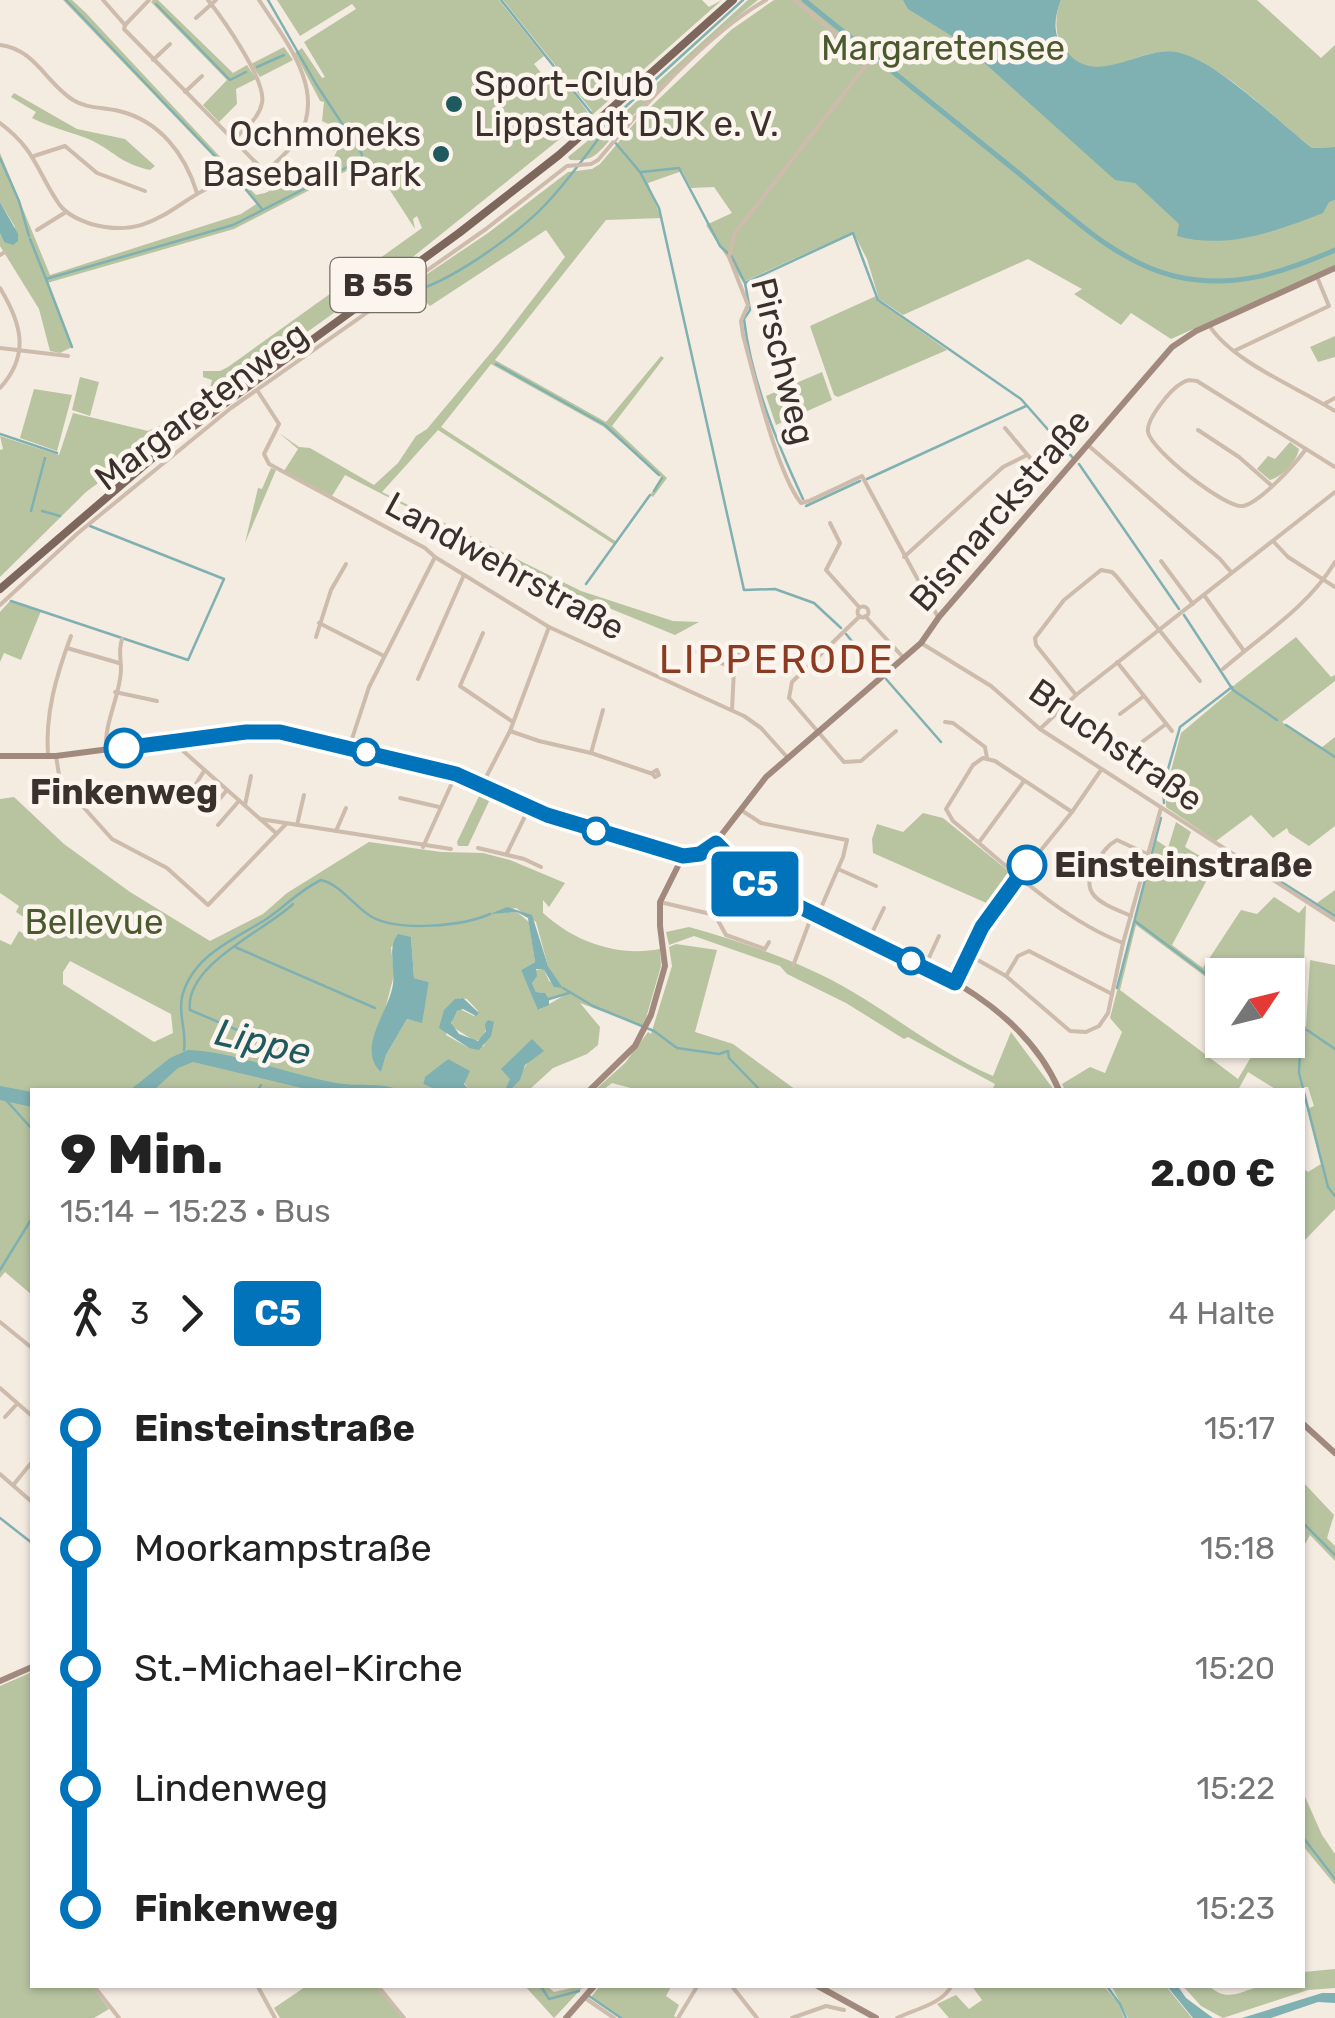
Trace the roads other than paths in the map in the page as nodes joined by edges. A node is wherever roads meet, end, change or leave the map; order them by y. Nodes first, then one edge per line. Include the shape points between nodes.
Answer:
1 (104, 0) edge
2 (150, 0) edge
3 (260, 0) edge
4 (730, 0) edge
5 (766, 0) edge
6 (794, 0) edge
7 (211, 1) edge
8 (196, 18) dead end
9 (125, 24) junction
10 (170, 44) dead end
11 (0, 45) edge
12 (154, 60) junction
13 (202, 76) dead end
14 (185, 92) junction
15 (0, 124) edge
16 (301, 133) junction
17 (233, 140) junction
18 (334, 149) dead end
19 (34, 156) junction
20 (254, 162) junction
21 (265, 172) junction
22 (277, 184) dead end
23 (145, 191) dead end
24 (197, 192) junction
25 (66, 212) junction
26 (37, 230) dead end
27 (1335, 268) edge
28 (1316, 276) junction
29 (0, 288) edge
30 (1209, 325) junction
31 (0, 348) edge
32 (19, 350) junction
33 (1236, 350) junction
34 (68, 356) dead end
35 (0, 388) edge
36 (256, 390) junction
37 (1335, 398) edge
38 (1324, 404) junction
39 (1335, 411) edge
40 (1005, 428) dead end
41 (1198, 430) dead end
42 (1089, 446) junction
43 (1306, 449) junction
44 (1027, 454) junction
45 (1036, 465) dead end
46 (1335, 467) edge
47 (1272, 485) junction
48 (1335, 492) edge
49 (830, 524) dead end
50 (1272, 541) junction
51 (435, 557) junction
52 (904, 557) junction
53 (1161, 561) dead end
54 (1335, 562) edge
55 (346, 564) dead end
56 (1232, 574) junction
57 (464, 575) junction
58 (1324, 580) junction
59 (0, 586) edge
60 (1335, 587) edge
61 (1204, 595) junction
62 (1193, 604) junction
63 (0, 605) edge
64 (863, 616) junction
65 (938, 617) junction
66 (319, 623) junction
67 (549, 627) junction
68 (1160, 629) junction
69 (483, 633) dead end
70 (71, 636) dead end
71 (316, 637) dead end
72 (122, 639) dead end
73 (920, 642) junction
74 (686, 647) dead end
75 (67, 648) junction
76 (740, 649) dead end
77 (1244, 651) junction
78 (384, 656) junction
79 (902, 656) junction
80 (1118, 662) junction
81 (119, 663) junction
82 (734, 669) junction
83 (1223, 669) dead end
84 (418, 679) dead end
85 (1200, 681) dead end
86 (115, 692) junction
87 (1076, 695) junction
88 (1144, 696) junction
89 (157, 701) dead end
90 (603, 710) dead end
91 (732, 710) junction
92 (1120, 714) dead end
93 (512, 722) junction
94 (945, 722) dead end
95 (1166, 724) junction
96 (1040, 729) junction
97 (510, 731) junction
98 (896, 731) dead end
99 (816, 732) junction
100 (1172, 732) dead end
101 (178, 741) junction
102 (1142, 742) dead end
103 (348, 749) junction
104 (106, 750) junction
105 (591, 753) junction
106 (0, 756) edge
107 (52, 756) junction
108 (788, 758) junction
109 (987, 758) junction
110 (204, 770) junction
111 (1102, 770) junction
112 (456, 774) junction
113 (652, 774) dead end
114 (251, 776) dead end
115 (1024, 781) junction
116 (482, 784) junction
117 (227, 790) junction
118 (189, 795) dead end
119 (304, 795) dead end
120 (400, 798) dead end
121 (239, 801) junction
122 (245, 806) junction
123 (346, 808) dead end
124 (441, 808) junction
125 (530, 808) junction
126 (1161, 808) junction
127 (740, 810) junction
128 (1072, 812) junction
129 (208, 813) dead end
130 (260, 819) junction
131 (218, 824) dead end
132 (286, 824) junction
133 (297, 827) junction
134 (335, 833) junction
135 (277, 834) junction
136 (980, 841) junction
137 (716, 843) junction
138 (423, 846) junction
139 (478, 848) dead end
140 (451, 849) dead end
141 (507, 854) junction
142 (1148, 855) junction
143 (683, 856) junction
144 (541, 867) dead end
145 (838, 869) junction
146 (1018, 875) junction
147 (876, 886) dead end
148 (660, 902) junction
149 (884, 908) dead end
150 (815, 916) junction
151 (1131, 916) junction
152 (1335, 920) edge
153 (939, 936) dead end
154 (768, 942) dead end
155 (868, 942) junction
156 (1124, 943) junction
157 (969, 954) junction
158 (793, 966) dead end
159 (924, 968) junction
160 (1006, 976) junction
161 (955, 983) junction
162 (1112, 994) junction
163 (592, 1088) edge
164 (1058, 1088) edge
165 (0, 1322) edge
166 (30, 1346) edge
167 (0, 1388) edge
168 (17, 1404) junction
169 (30, 1414) edge
170 (5, 1418) dead end
171 (1305, 1425) edge
172 (1335, 1453) edge
173 (30, 1464) edge
174 (0, 1474) edge
175 (14, 1484) junction
176 (30, 1500) edge
177 (30, 1668) edge
178 (0, 1680) edge
179 (95, 1988) edge
180 (258, 1988) edge
181 (379, 1988) edge
182 (592, 1988) edge
183 (696, 1988) edge
184 (733, 1988) edge
185 (950, 1988) edge
186 (833, 1989) edge
187 (584, 1997) junction
188 (846, 2006) junction
189 (119, 2018) edge
190 (276, 2018) edge
191 (404, 2018) edge
192 (566, 2018) edge
193 (614, 2018) edge
194 (678, 2018) edge
195 (757, 2018) edge
196 (792, 2018) edge
197 (843, 2018) edge
198 (876, 2018) edge
199 (897, 2018) edge

1 - 9 street
2 - 9 street
3 - 16 street via 305,79
4 - 59 main road, B 55 via 556,152 181,429
5 - 36 street, Margaretenweg via 720,34 598,160 567,166
6 - 52 street, Pirschweg via 866,62 740,223 730,254 748,305 741,320 796,497 810,502 862,476
7 - 8 street
7 - 17 street via 263,88 262,108
9 - 12 street
10 - 12 street
11 - 24 street via 22,51 82,105 124,112 156,129 182,157
12 - 14 street
13 - 14 street
14 - 17 street
15 - 19 street
16 - 18 street
16 - 21 street
17 - 20 street
19 - 23 street via 65,146 96,173
19 - 25 street
20 - 21 street
20 - 24 street via 237,177
21 - 22 street
24 - 25 street via 166,216 135,226 94,225
25 - 26 street
27 - 28 main road, Bismarckstraße
28 - 30 main road, Bismarckstraße
28 - 33 street via 1329,306
29 - 32 street via 16,320
30 - 33 street
30 - 42 main road, Bismarckstraße via 1172,347
31 - 32 street
32 - 34 street
32 - 35 street via 16,370
33 - 38 street
36 - 51 street, Landwehrstraße via 279,424 264,460
36 - 63 street, Margaretenweg
37 - 38 street
38 - 39 street
40 - 44 street
41 - 47 street
42 - 56 street
42 - 65 main road, Bismarckstraße
43 - 46 street
43 - 47 street
43 - 47 street via 1197,381 1179,385 1150,420 1152,442 1232,504 1248,504
44 - 45 street
44 - 52 street via 1002,467
48 - 50 street
49 - 64 street via 840,543 826,570 867,609
50 - 56 street
50 - 58 street
51 - 57 street, Landwehrstraße
51 - 78 street
52 - 65 street
53 - 62 street
54 - 58 street
55 - 66 street
56 - 61 street
57 - 67 street, Landwehrstraße
57 - 84 street
58 - 60 street
58 - 77 street
61 - 62 street
61 - 77 street
62 - 68 street
64 - 79 street
64 - 99 street via 790,686 792,703
65 - 73 main road, Bismarckstraße
66 - 71 street
66 - 78 street
67 - 91 street, Landwehrstraße
67 - 93 street
68 - 80 street
68 - 85 street
68 - 87 street via 1112,572 1094,574 1034,638
69 - 93 street via 460,684
70 - 75 street
72 - 81 street
73 - 79 main road, Bismarckstraße
73 - 96 street, Bruchstraße via 991,686
74 - 82 street
75 - 81 street
75 - 107 street via 48,716
76 - 82 street
77 - 83 street
78 - 103 street
79 - 99 main road, Bismarckstraße
80 - 87 street
80 - 88 street
81 - 86 street
82 - 91 street
86 - 89 street
86 - 104 street
87 - 96 street
88 - 92 street
88 - 95 street
90 - 105 street
91 - 108 street, Landwehrstraße via 761,728
93 - 97 street
94 - 109 street via 985,747
95 - 100 street
95 - 102 street
96 - 111 street, Bruchstraße
97 - 105 street
97 - 116 street
98 - 99 street via 848,764
99 - 108 main road, Bismarckstraße
101 - 103 main road via 272,731
101 - 104 main road
101 - 110 street
103 - 112 main road
104 - 107 main road
105 - 113 street
106 - 107 main road
107 - 135 street via 60,781 112,839 167,868 208,905
108 - 127 main road, Bismarckstraße
109 - 115 street
109 - 136 street via 974,765 946,809
110 - 117 street
110 - 118 street
111 - 126 street, Bruchstraße
111 - 128 street
112 - 116 main road
112 - 124 street
114 - 122 street
115 - 128 street
115 - 136 street
116 - 125 main road
117 - 121 street
117 - 129 street
119 - 133 street
120 - 124 street
121 - 122 street
121 - 131 street
122 - 130 street
123 - 134 street
124 - 138 street
125 - 141 street
125 - 143 main road
126 - 142 street
126 - 152 street, Bruchstraße
127 - 137 main road, Bismarckstraße
127 - 145 street via 761,824 843,838 848,843
128 - 146 street
130 - 132 street
130 - 135 street
132 - 133 street
132 - 135 street
133 - 134 street
134 - 138 street
136 - 146 street
137 - 143 main road
137 - 150 main road via 759,887
138 - 140 street
139 - 141 street
141 - 144 street
142 - 151 street
142 - 151 street via 1116,840 1089,877 1094,896
143 - 148 main road
145 - 147 street
145 - 150 street
146 - 156 street
146 - 157 street
148 - 154 street via 716,916 726,936 766,950
148 - 163 main road via 664,970 646,1027
149 - 155 street
150 - 155 main road
150 - 158 street
151 - 156 street
153 - 159 street
155 - 159 main road
156 - 162 street
157 - 160 street
157 - 161 street
159 - 161 main road
160 - 162 street via 1029,951
160 - 162 street via 1078,1033 1104,1022
161 - 164 main road via 1009,1020
165 - 166 street
167 - 168 street
168 - 169 street
168 - 170 street
171 - 172 main road
173 - 175 street
174 - 175 street
175 - 176 street
177 - 178 main road
179 - 189 street
180 - 190 street
181 - 191 street
182 - 187 main road
183 - 194 street
184 - 195 street
185 - 199 street
186 - 188 main road
187 - 192 main road
187 - 193 street
188 - 196 street
188 - 197 street
188 - 198 main road

